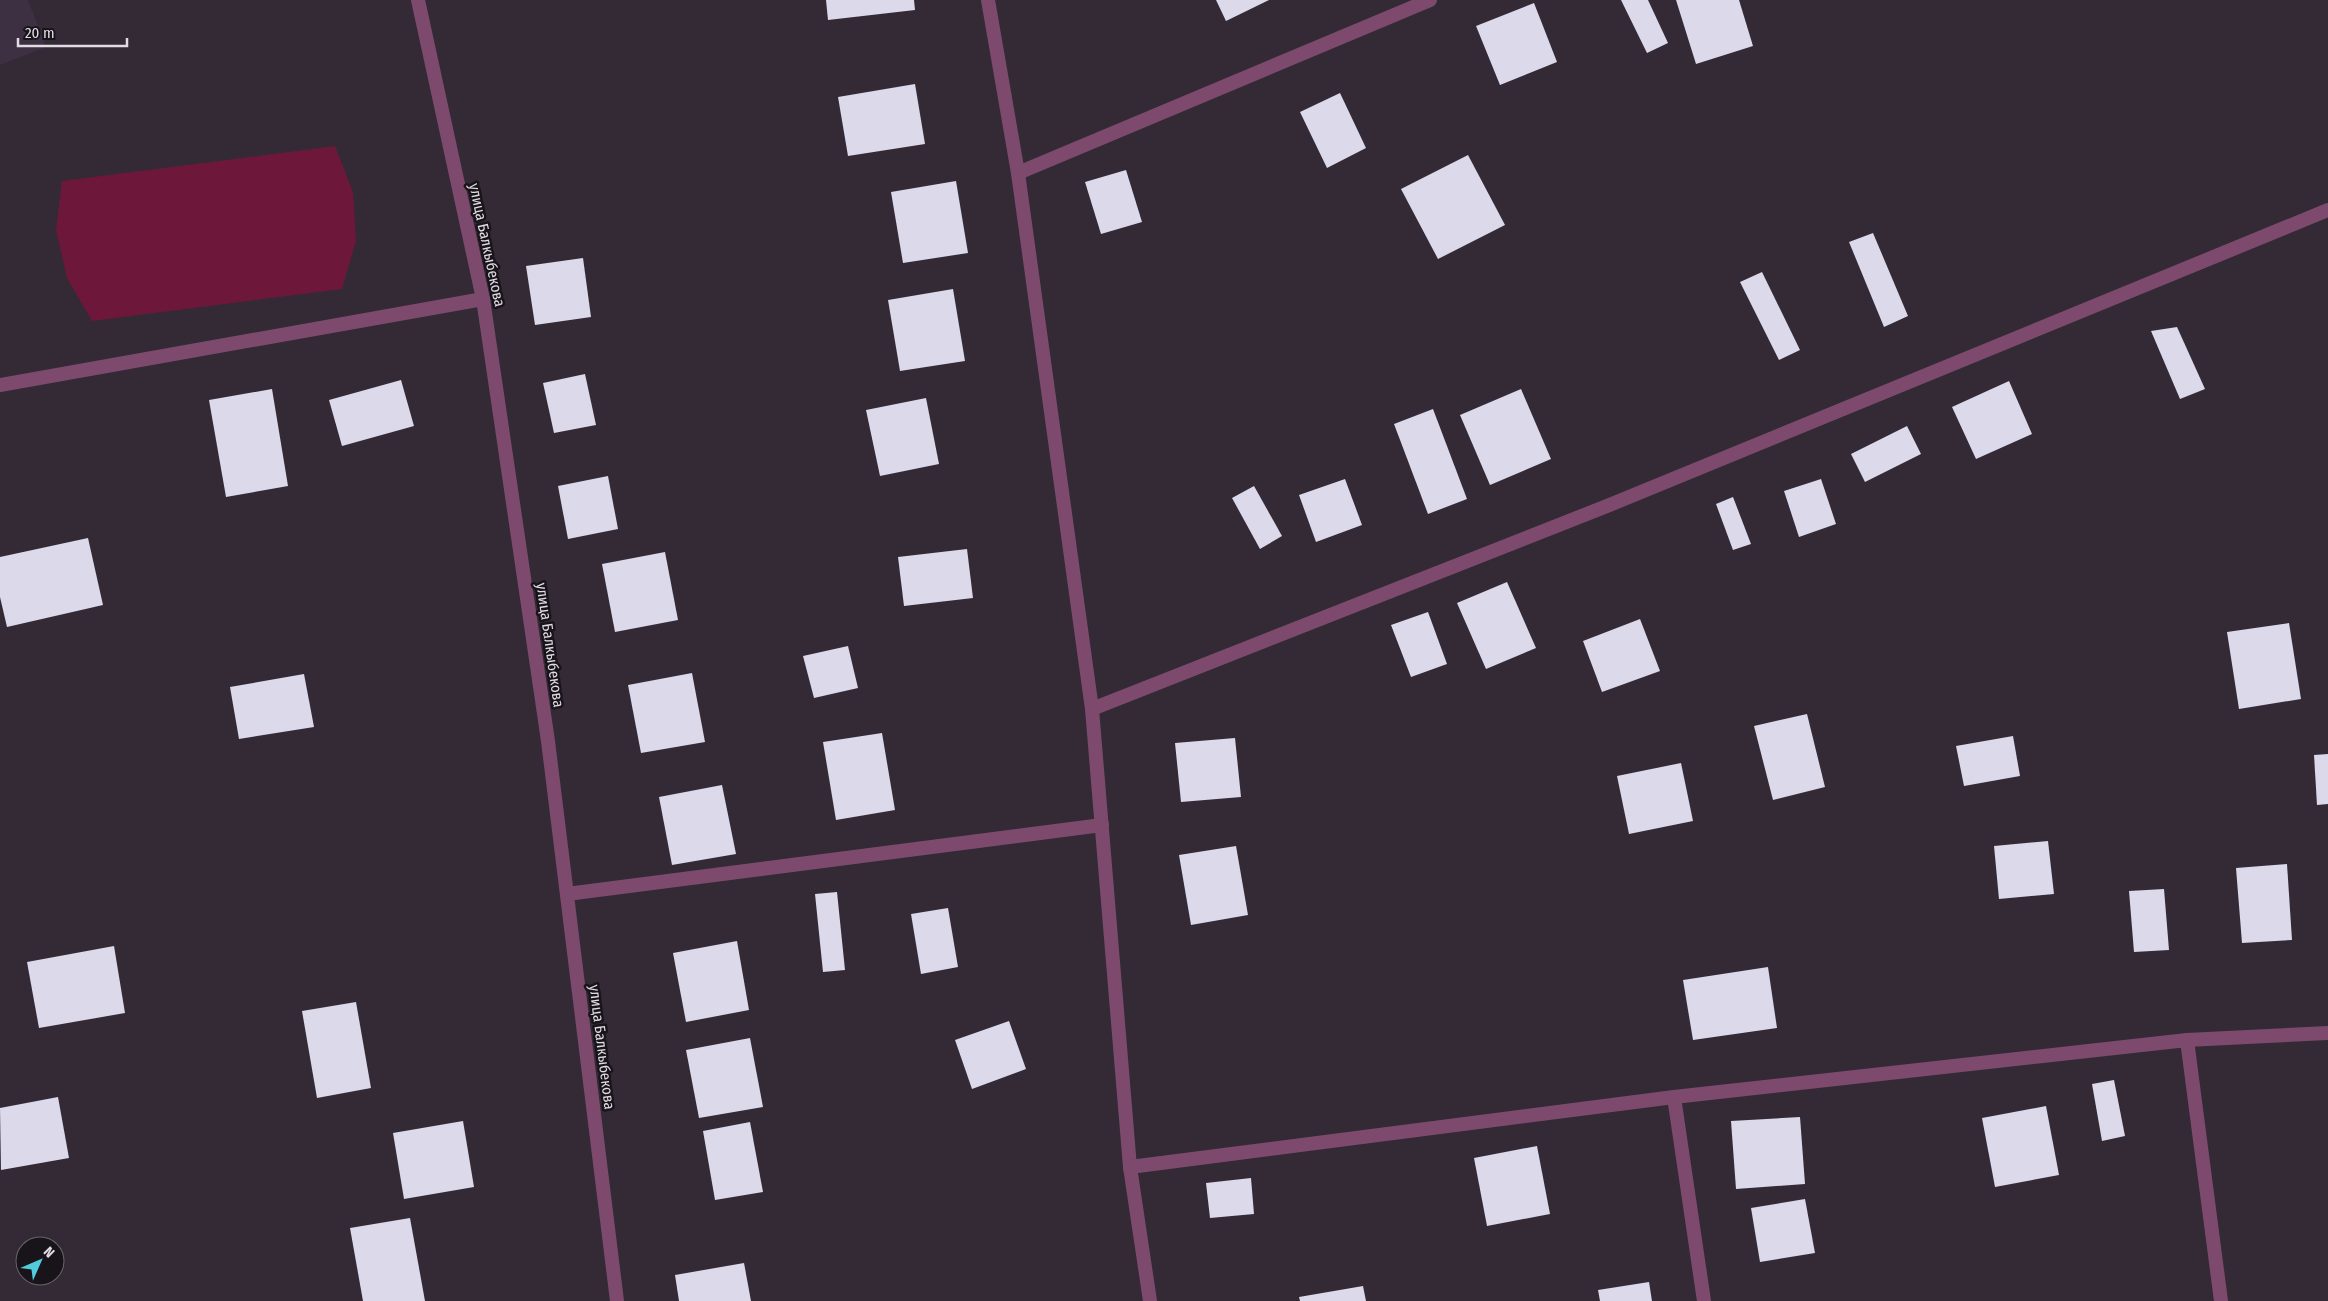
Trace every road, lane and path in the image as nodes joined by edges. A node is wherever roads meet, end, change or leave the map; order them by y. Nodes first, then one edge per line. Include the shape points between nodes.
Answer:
1 (418, 0) edge
2 (988, 0) edge
3 (1430, 0) edge
4 (1018, 173) junction
5 (2328, 210) edge
6 (483, 299) junction
7 (0, 385) edge
8 (1092, 709) junction
9 (1102, 825) junction
10 (567, 894) junction
11 (2328, 1033) edge
12 (2186, 1040) junction
13 (1674, 1097) junction
14 (1130, 1167) junction
15 (617, 1301) edge
16 (1150, 1301) edge
17 (1704, 1301) edge
18 (2221, 1301) edge

1 - 6 street, улица Балкыбекова
2 - 4 street
3 - 4 street
4 - 8 street
5 - 8 street via 1607,506
6 - 7 street
6 - 10 street, улица Балкыбекова
8 - 9 street
9 - 10 street
9 - 14 street
10 - 15 street, улица Балкыбекова
11 - 12 street
12 - 13 street
12 - 18 street
13 - 14 street
13 - 17 street
14 - 16 street

